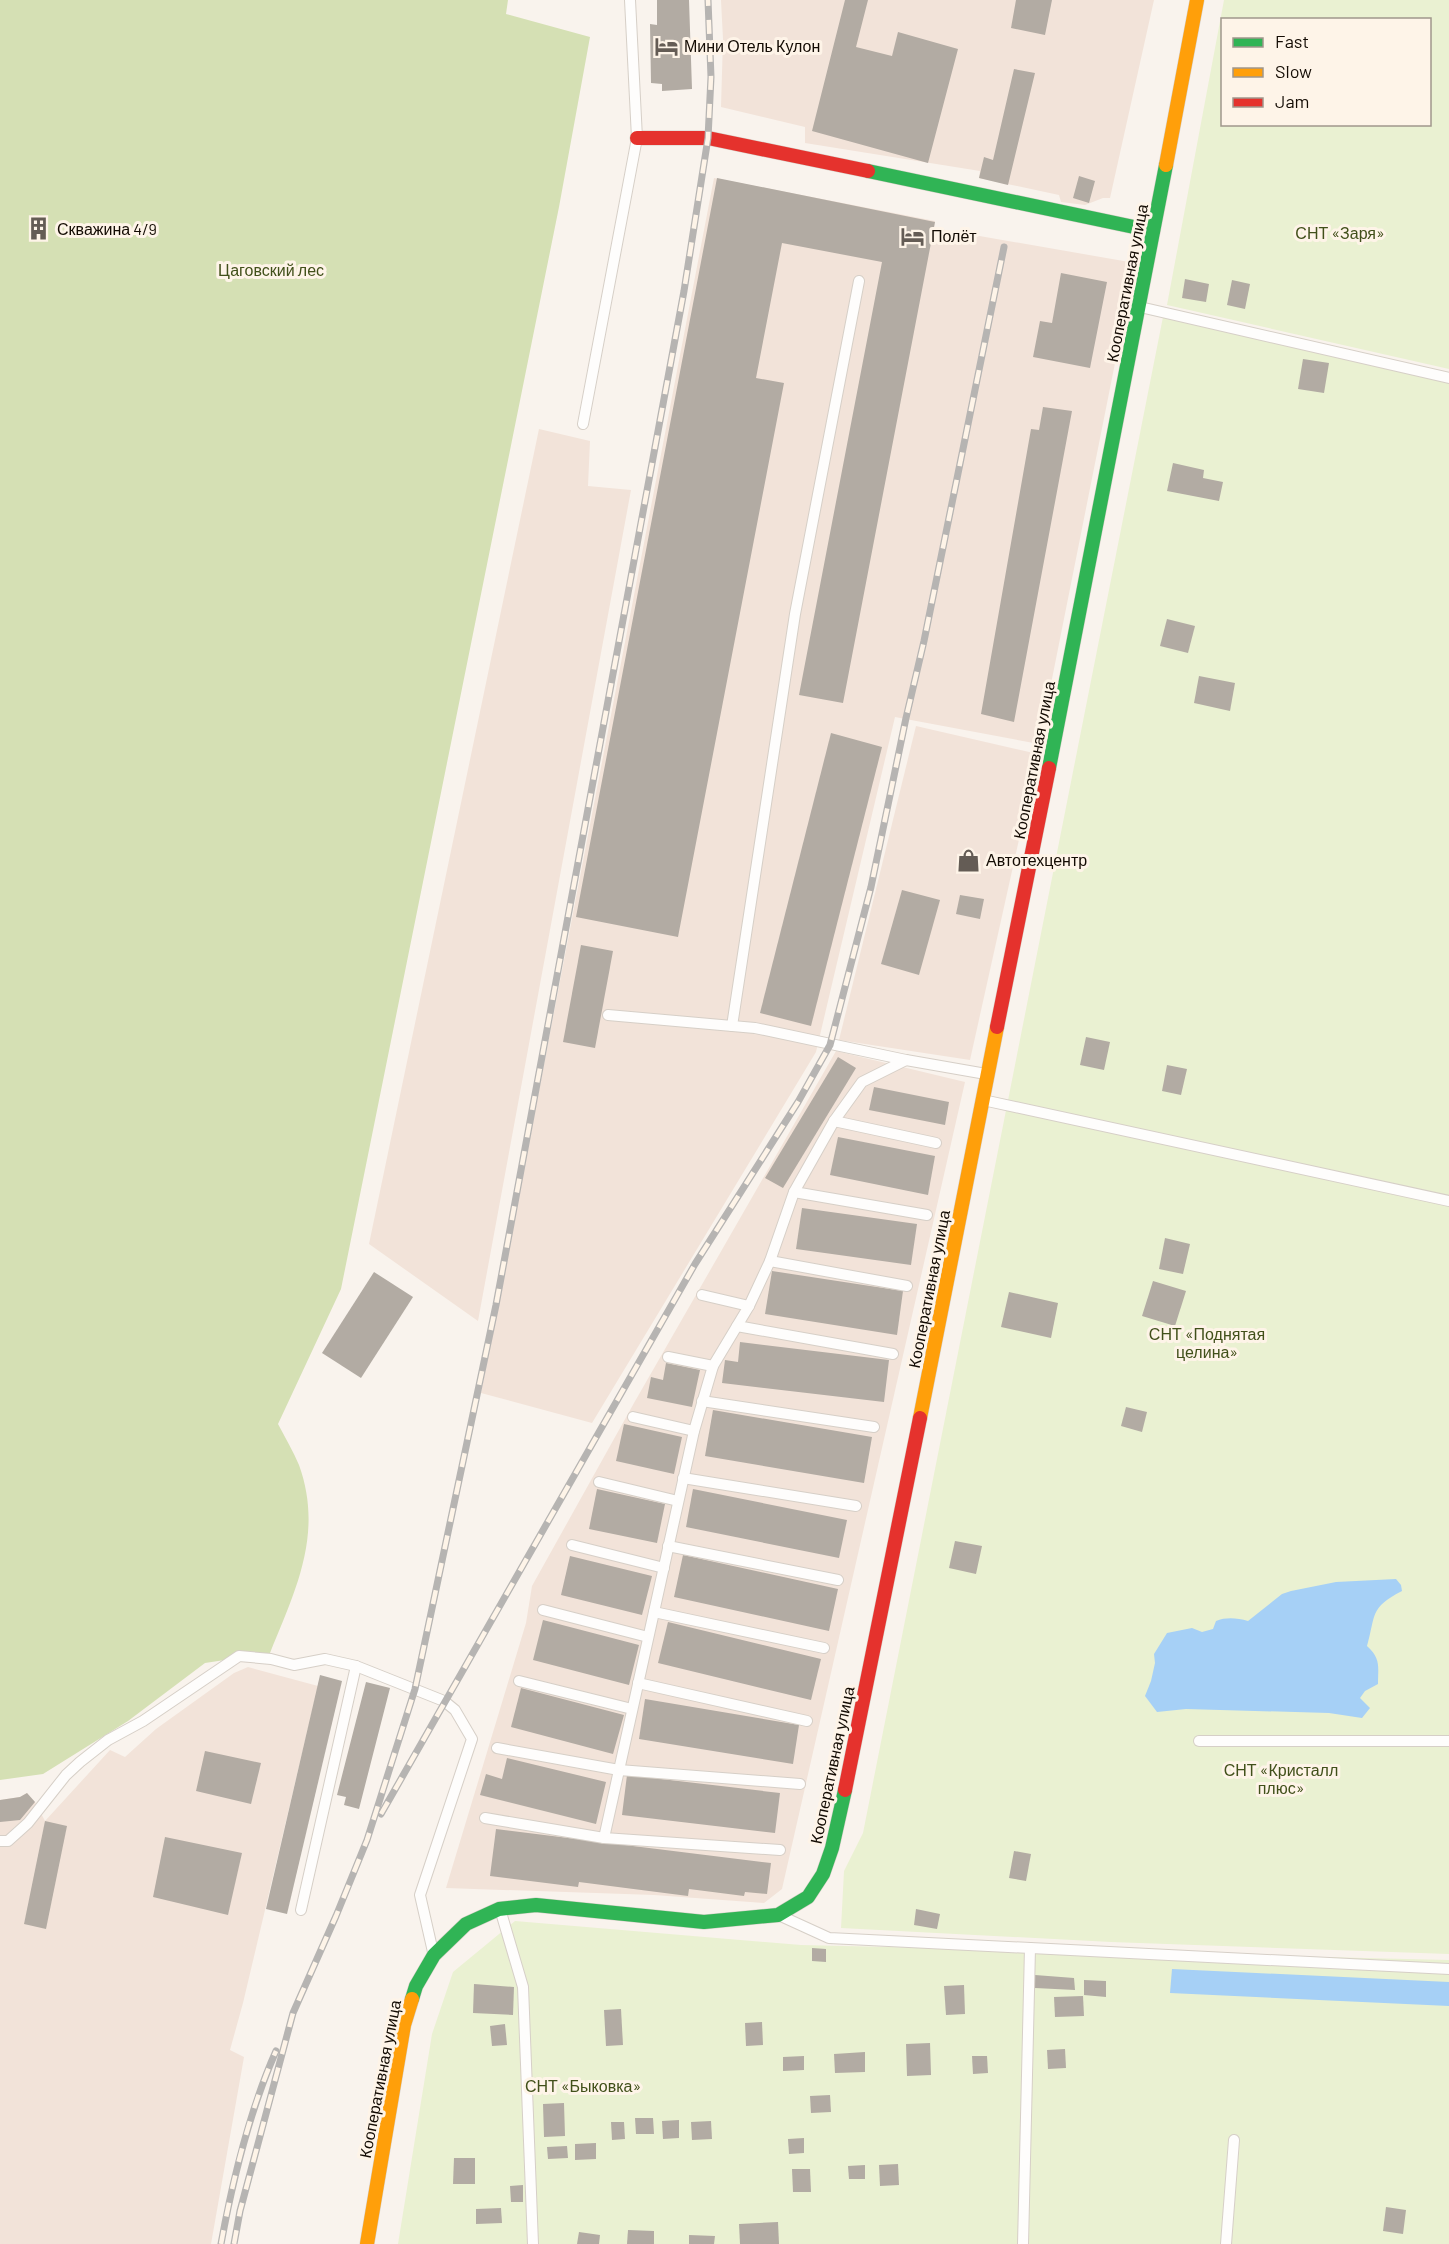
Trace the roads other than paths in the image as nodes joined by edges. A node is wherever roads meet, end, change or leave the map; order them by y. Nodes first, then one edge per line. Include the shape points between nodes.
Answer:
1 (630, 0) edge
2 (1197, 0) edge
3 (638, 138) junction
4 (1154, 231) junction
5 (859, 281) dead end
6 (1140, 307) junction
7 (1449, 378) edge
8 (583, 424) dead end
9 (608, 1015) dead end
10 (732, 1026) junction
11 (906, 1060) junction
12 (988, 1074) junction
13 (983, 1100) junction
14 (834, 1121) junction
15 (936, 1143) dead end
16 (794, 1192) junction
17 (1449, 1201) edge
18 (927, 1215) dead end
19 (770, 1261) junction
20 (907, 1286) dead end
21 (702, 1295) dead end
22 (749, 1306) junction
23 (737, 1326) junction
24 (893, 1354) dead end
25 (668, 1357) dead end
26 (712, 1366) junction
27 (702, 1401) junction
28 (633, 1417) dead end
29 (874, 1427) dead end
30 (694, 1431) junction
31 (683, 1478) junction
32 (599, 1482) dead end
33 (678, 1501) junction
34 (856, 1506) dead end
35 (572, 1545) dead end
36 (668, 1546) junction
37 (664, 1568) junction
38 (838, 1580) dead end
39 (543, 1610) dead end
40 (654, 1612) junction
41 (648, 1637) junction
42 (825, 1648) dead end
43 (356, 1666) junction
44 (519, 1681) dead end
45 (638, 1683) junction
46 (632, 1709) junction
47 (807, 1721) dead end
48 (1199, 1741) dead end
49 (1449, 1741) edge
50 (497, 1748) dead end
51 (619, 1770) junction
52 (800, 1784) dead end
53 (484, 1818) dead end
54 (604, 1838) junction
55 (0, 1841) edge
56 (780, 1850) dead end
57 (500, 1909) junction
58 (301, 1910) dead end
59 (778, 1915) junction
60 (1030, 1948) junction
61 (434, 1955) junction
62 (1449, 1969) edge
63 (1234, 2140) dead end
64 (367, 2244) edge
65 (533, 2244) edge
66 (1023, 2244) edge
67 (1226, 2244) edge

1 - 3 lane
2 - 4 main road, Кооперативная улица
3 - 4 main road via 708,138
3 - 8 lane
4 - 6 main road, Кооперативная улица
5 - 10 lane via 795,614
6 - 7 lane
6 - 12 main road, Кооперативная улица
9 - 10 lane
10 - 11 lane
11 - 12 lane
11 - 14 lane via 862,1082
12 - 13 main road, Кооперативная улица
13 - 17 lane
13 - 59 main road, Кооперативная улица via 832,1848 824,1874 808,1897
14 - 15 lane
14 - 16 lane
16 - 18 lane
16 - 19 lane
19 - 20 lane
19 - 22 lane
21 - 22 lane
22 - 23 lane
23 - 24 lane
23 - 26 lane
25 - 26 lane
26 - 27 lane
27 - 29 lane
27 - 30 lane
28 - 30 lane
30 - 31 lane
31 - 33 lane
31 - 34 lane
32 - 33 lane
33 - 36 lane
35 - 37 lane
36 - 37 lane
36 - 38 lane
37 - 40 lane
39 - 41 lane
40 - 41 lane
40 - 42 lane
41 - 45 lane
43 - 55 lane via 325,1659 294,1665 239,1656 108,1740 66,1775 28,1823 8,1841
43 - 58 lane
43 - 61 lane via 444,1701 455,1710 472,1739 420,1895
44 - 46 lane
45 - 46 lane
45 - 47 lane
46 - 51 lane
48 - 49 lane
50 - 51 lane
51 - 52 lane
51 - 54 lane
53 - 54 lane
54 - 56 lane
57 - 59 main road, Кооперативная улица via 537,1905 704,1922
57 - 61 main road, Кооперативная улица via 466,1924
57 - 65 lane via 523,1987
59 - 60 lane via 829,1938
60 - 62 lane
60 - 66 lane
61 - 64 main road, Кооперативная улица via 416,1986 404,2025
63 - 67 lane

